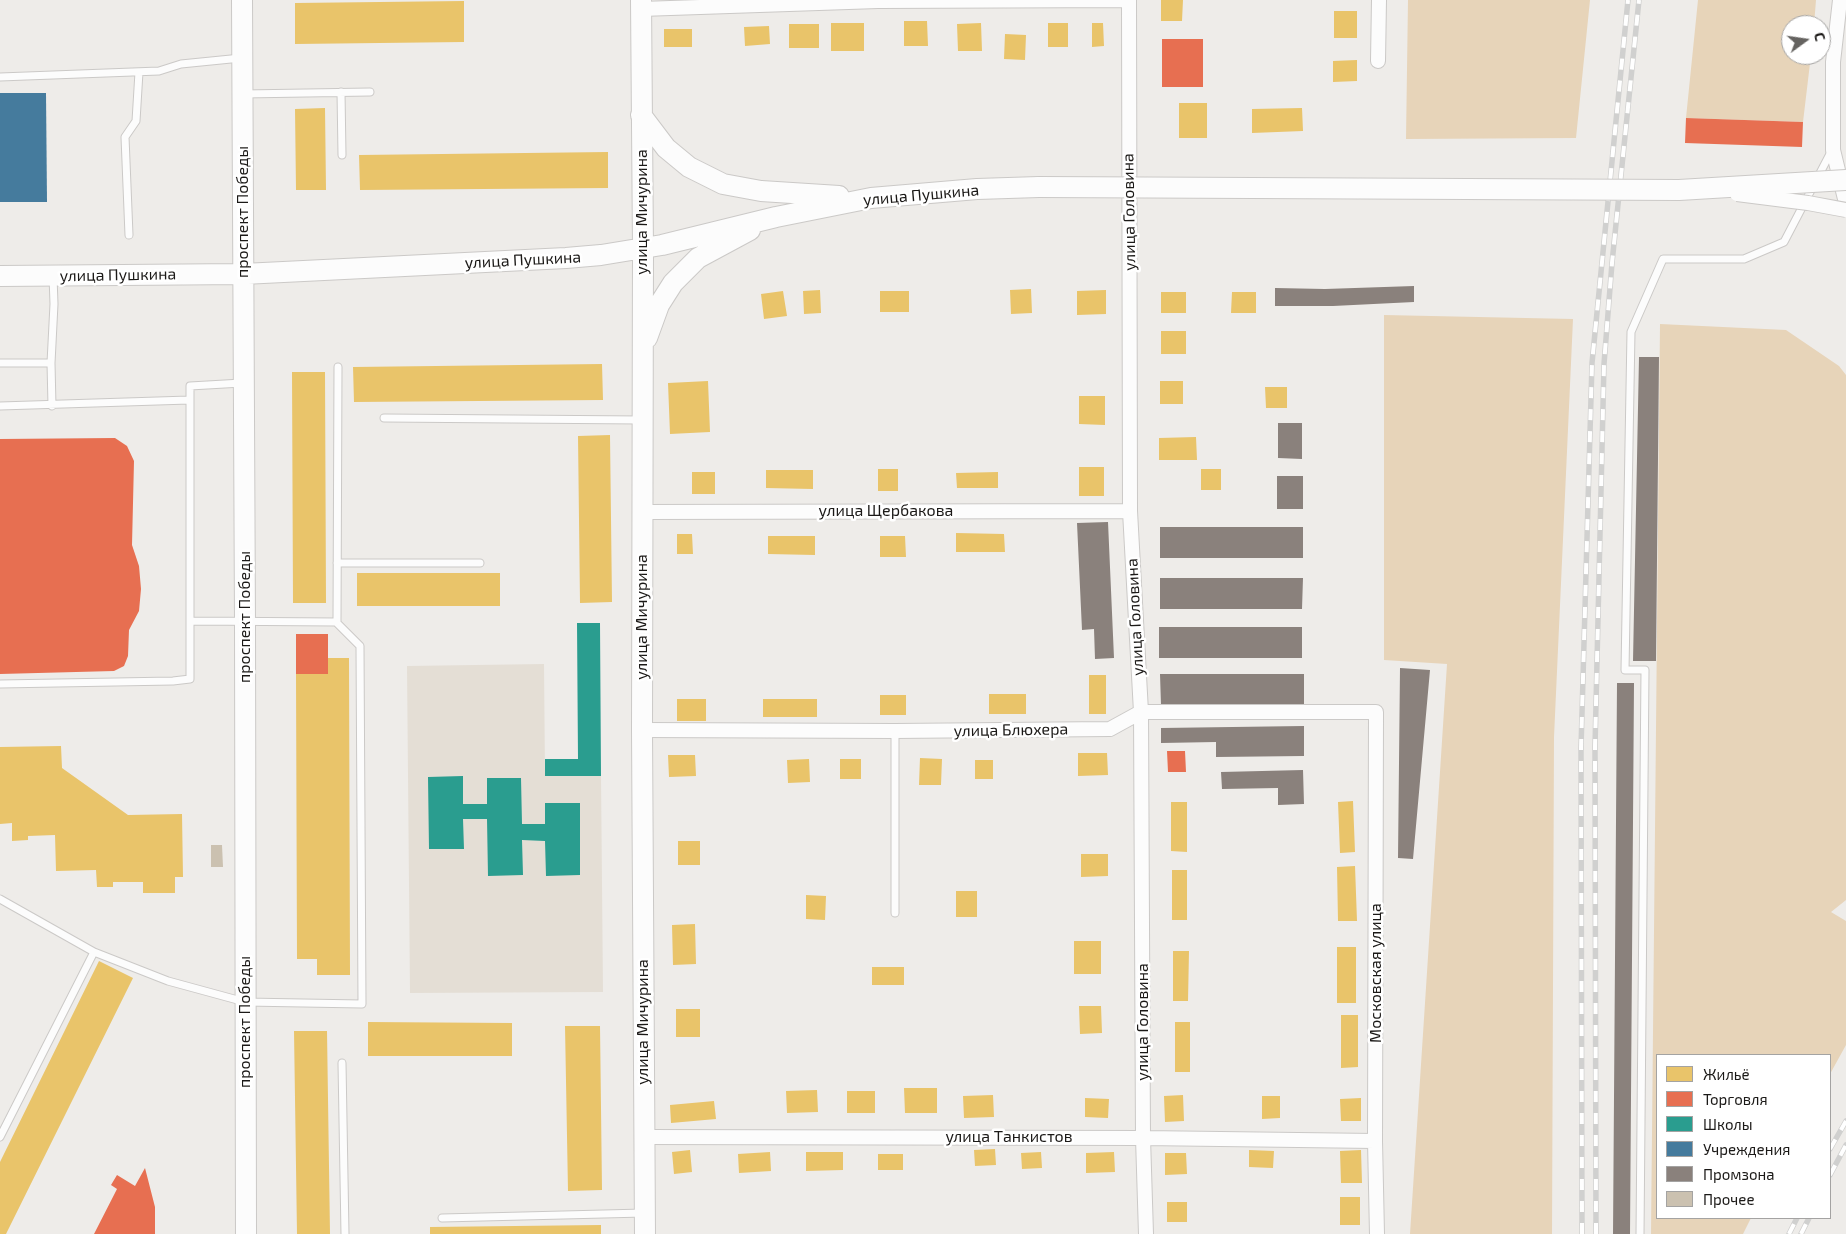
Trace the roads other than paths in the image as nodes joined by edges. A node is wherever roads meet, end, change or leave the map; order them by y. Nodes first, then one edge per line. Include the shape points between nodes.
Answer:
1 (242, 0) edge
2 (1129, 0) edge
3 (1379, 0) edge
4 (1840, 0) edge
5 (641, 4) edge
6 (242, 58) junction
7 (1378, 61) dead end
8 (138, 72) junction
9 (0, 78) edge
10 (341, 92) junction
11 (370, 92) dead end
12 (242, 94) junction
13 (641, 115) junction
14 (1833, 150) junction
15 (342, 155) dead end
16 (1846, 180) edge
17 (1679, 190) junction
18 (871, 198) junction
19 (1846, 203) edge
20 (1846, 210) edge
21 (776, 217) junction
22 (129, 235) dead end
23 (643, 248) junction
24 (243, 274) junction
25 (0, 276) edge
26 (53, 276) junction
27 (641, 360) junction
28 (0, 363) edge
29 (51, 363) junction
30 (338, 367) dead end
31 (244, 382) junction
32 (189, 400) junction
33 (0, 406) edge
34 (52, 406) junction
35 (384, 418) dead end
36 (642, 420) junction
37 (1130, 511) junction
38 (643, 512) junction
39 (337, 563) junction
40 (480, 563) dead end
41 (191, 621) junction
42 (245, 622) junction
43 (336, 622) junction
44 (0, 684) edge
45 (1141, 712) junction
46 (1376, 712) joint
47 (642, 730) junction
48 (895, 731) junction
49 (0, 900) edge
50 (895, 913) dead end
51 (94, 952) junction
52 (245, 1002) junction
53 (342, 1063) dead end
54 (0, 1137) edge
55 (643, 1137) junction
56 (1143, 1138) junction
57 (1375, 1141) junction
58 (644, 1213) junction
59 (442, 1218) dead end
60 (246, 1234) edge
61 (345, 1234) edge
62 (645, 1234) edge
63 (1146, 1234) edge
64 (1377, 1234) edge
65 (1640, 1234) edge

1 - 6 street, проспект Победы
2 - 5 street
2 - 37 street, улица Головина
3 - 7 street
4 - 14 street via 1833,62
5 - 13 street, улица Мичурина
6 - 8 lane
6 - 12 street, проспект Победы
8 - 9 lane
8 - 22 lane via 136,122 125,137
10 - 11 lane
10 - 12 lane
10 - 15 lane
12 - 24 street, проспект Победы
13 - 18 street via 666,148 688,167 723,184 761,191
13 - 23 street, улица Мичурина
14 - 19 street
14 - 65 lane via 1784,242 1744,259 1663,260 1631,332 1624,670 1645,670
16 - 17 street, улица Пушкина, bridge
17 - 18 street, улица Пушкина, bridge via 1039,187
17 - 20 street, bridge via 1762,196
18 - 21 street, улица Пушкина
21 - 23 street, улица Пушкина
21 - 27 street via 698,258 673,283 659,306
23 - 24 street, улица Пушкина via 566,258
23 - 27 street, улица Мичурина
24 - 26 street, улица Пушкина
24 - 31 street, проспект Победы
25 - 26 street, улица Пушкина
26 - 29 lane
27 - 36 street, улица Мичурина
28 - 29 lane
29 - 34 lane
30 - 39 lane
31 - 32 lane via 190,386
31 - 42 street, проспект Победы
32 - 34 lane
32 - 41 lane
33 - 34 lane
35 - 36 lane
36 - 38 street, улица Мичурина
37 - 38 street, улица Щербакова
37 - 45 street, улица Головина
38 - 47 street, улица Мичурина
39 - 40 lane
39 - 43 lane
41 - 42 lane
41 - 44 lane via 190,679
42 - 43 lane
42 - 52 street, проспект Победы
43 - 52 lane via 360,646 362,1004
45 - 46 street, улица Блюхера
45 - 48 street, улица Блюхера via 1110,729
45 - 56 street, улица Головина
46 - 57 street, Московская улица
47 - 48 street, улица Блюхера
47 - 55 street, улица Мичурина
48 - 50 lane
49 - 51 lane
51 - 52 lane via 168,981
51 - 54 lane
52 - 60 street, проспект Победы
53 - 61 lane
55 - 56 street, улица Танкистов
55 - 58 street, улица Мичурина
56 - 57 street, улица Танкистов
56 - 63 street, улица Головина
57 - 64 street, Московская улица
58 - 59 lane
58 - 62 street, улица Мичурина

